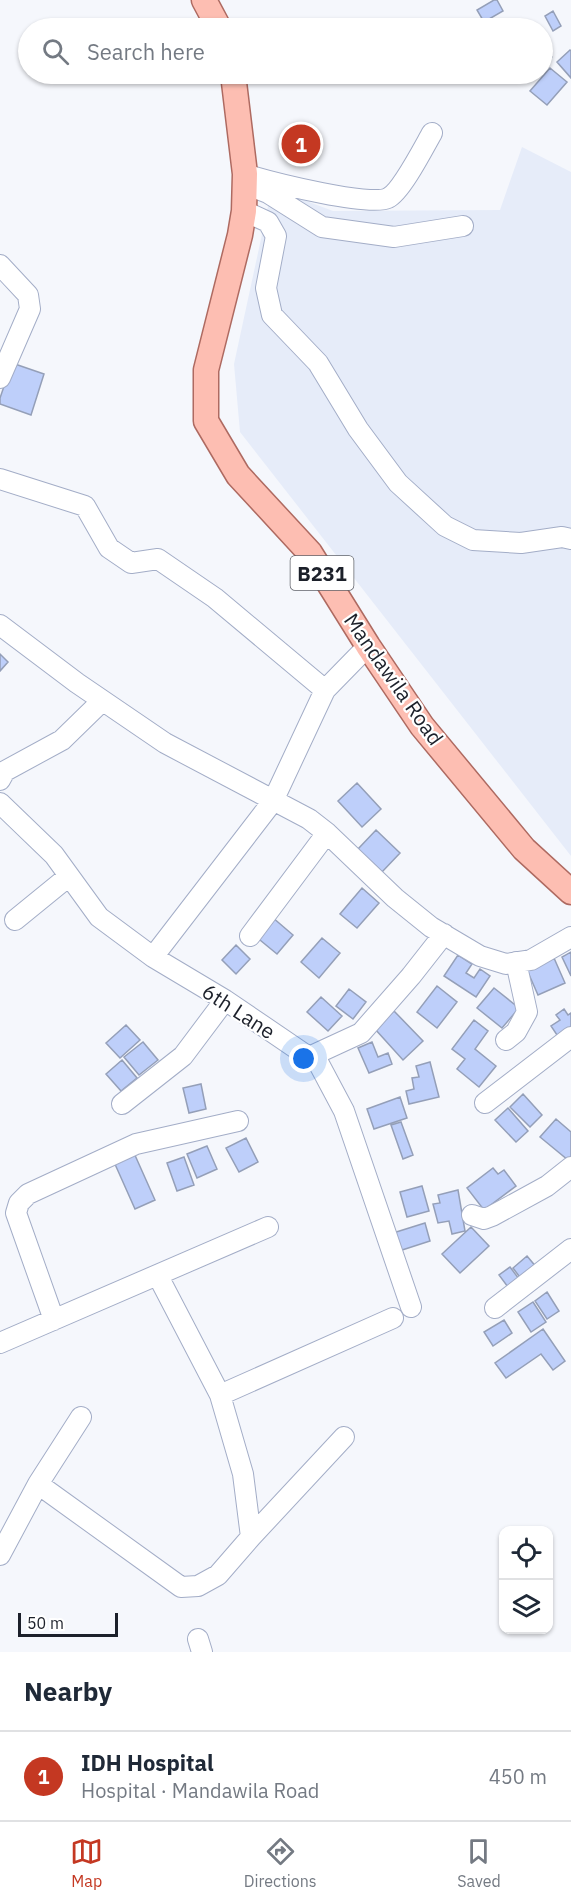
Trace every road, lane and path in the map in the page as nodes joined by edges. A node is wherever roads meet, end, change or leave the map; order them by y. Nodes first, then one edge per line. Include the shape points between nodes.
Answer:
1 (204, 0) edge
2 (214, 18) edge
3 (234, 84) edge
4 (432, 133) dead end
5 (245, 179) junction
6 (244, 211) junction
7 (463, 226) dead end
8 (0, 265) edge
9 (0, 378) edge
10 (0, 479) edge
11 (571, 539) edge
12 (0, 626) edge
13 (368, 646) junction
14 (325, 690) junction
15 (102, 701) junction
16 (0, 780) edge
17 (273, 801) junction
18 (0, 803) edge
19 (327, 833) junction
20 (69, 876) junction
21 (571, 892) edge
22 (15, 920) dead end
23 (444, 934) junction
24 (250, 936) dead end
25 (571, 937) edge
26 (153, 957) junction
27 (516, 962) junction
28 (225, 1000) junction
29 (571, 1037) edge
30 (506, 1040) dead end
31 (309, 1057) junction
32 (485, 1103) dead end
33 (122, 1104) dead end
34 (238, 1120) dead end
35 (571, 1167) edge
36 (472, 1215) dead end
37 (268, 1227) dead end
38 (571, 1249) edge
39 (158, 1275) junction
40 (411, 1307) dead end
41 (495, 1308) dead end
42 (393, 1318) dead end
43 (54, 1320) junction
44 (0, 1343) edge
45 (220, 1395) junction
46 (81, 1417) dead end
47 (344, 1437) dead end
48 (39, 1484) junction
49 (251, 1537) junction
50 (0, 1555) edge

1 - 2 main road
3 - 5 main road, Mandawila Road / B231
4 - 5 street via 396,192 387,199 355,200
5 - 6 main road, Mandawila Road / B231
5 - 7 street via 322,227 394,237
6 - 11 street via 268,222 276,236 266,288 272,315 318,363 358,429 398,483 445,526 473,540 521,543
6 - 13 main road, Mandawila Road / B231 via 206,370 206,421 238,475 310,553
8 - 9 street via 28,295 30,309
10 - 14 street via 85,506 109,548 131,563 158,559 215,598
12 - 15 street
13 - 14 street
13 - 21 main road, Mandawila Road / B231 via 422,726 524,849
14 - 17 street
15 - 16 street via 62,740 5,771
15 - 17 street via 165,743
17 - 19 street
17 - 26 street
18 - 20 street, 6th Lane via 54,855
19 - 23 street via 395,898
19 - 24 street
20 - 22 street
20 - 26 street, 6th Lane via 99,917
23 - 27 street via 480,956 506,964
23 - 31 street via 361,1033
25 - 27 street via 531,960
26 - 28 street, 6th Lane
27 - 30 street via 527,1012 516,1032
28 - 31 street, 6th Lane
28 - 33 street via 183,1056
29 - 32 street
31 - 40 street, 6th Lane via 319,1064 344,1111
34 - 43 street via 136,1144 28,1194 19,1203 16,1214
35 - 36 street via 547,1186 492,1216 484,1219
37 - 39 street
38 - 41 street
39 - 43 street
39 - 45 street
42 - 45 street
43 - 44 street
45 - 49 street via 243,1474
46 - 48 street
47 - 49 street
48 - 49 street via 181,1587 198,1586 218,1575
48 - 50 street

